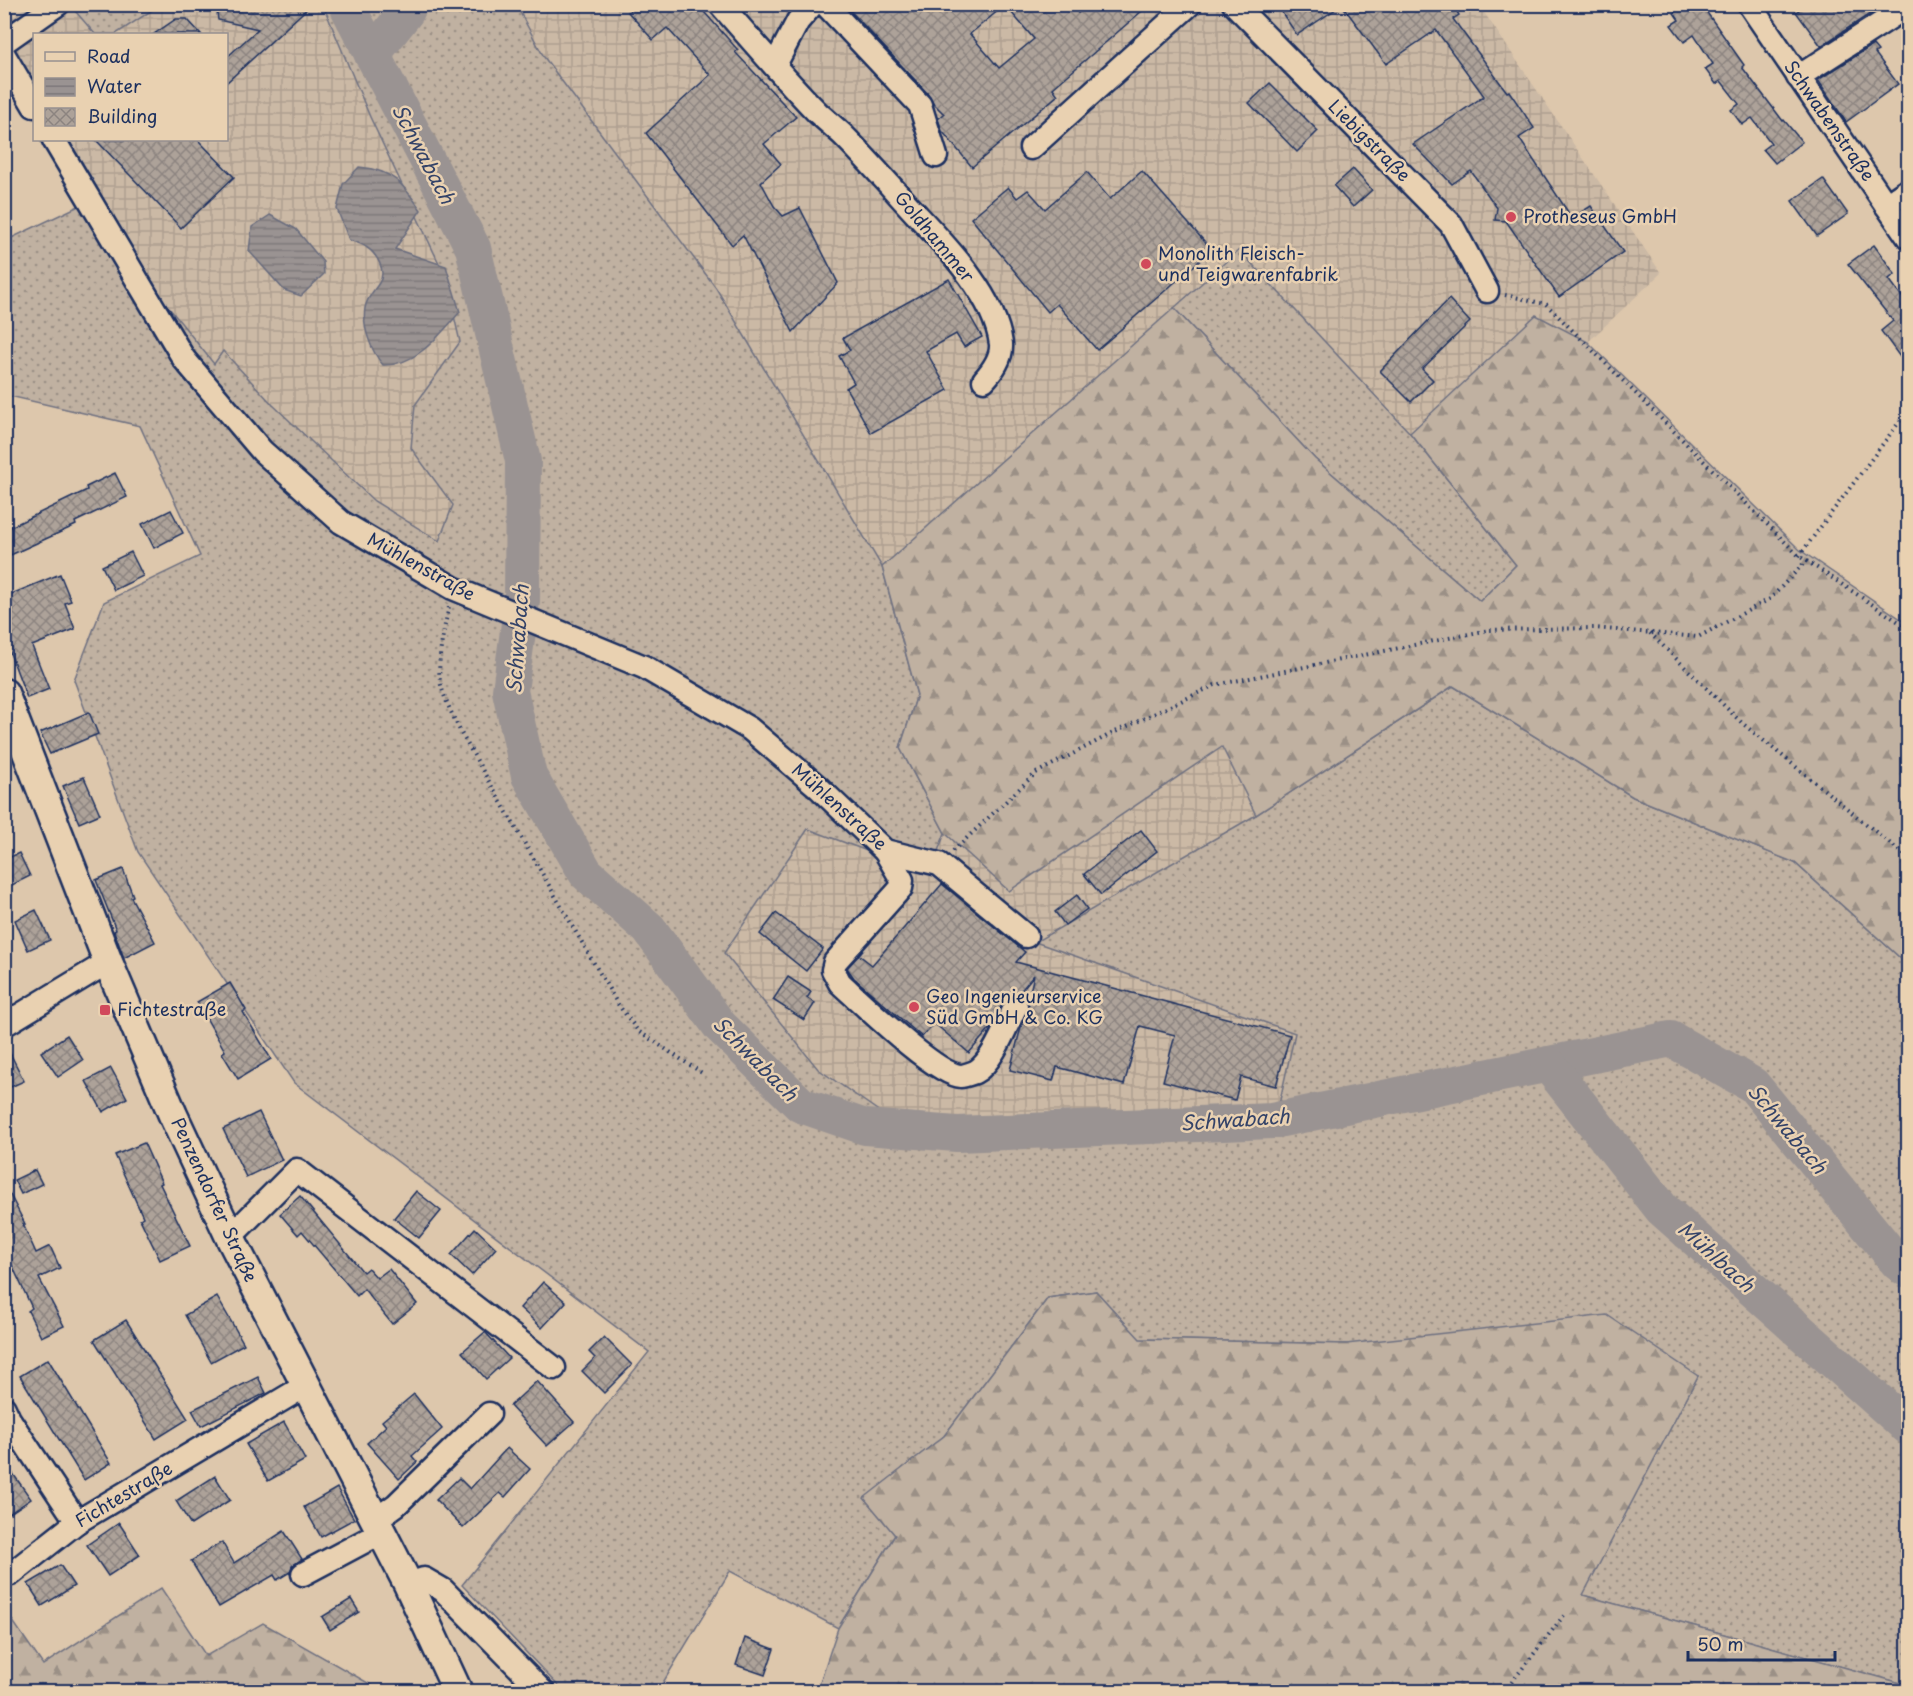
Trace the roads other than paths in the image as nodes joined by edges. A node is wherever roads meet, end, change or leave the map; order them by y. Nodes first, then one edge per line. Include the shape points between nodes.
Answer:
1 (58, 4) edge
2 (720, 4) edge
3 (813, 4) edge
4 (825, 4) edge
5 (1190, 4) edge
6 (1234, 4) edge
7 (1749, 4) edge
8 (1908, 6) edge
9 (4, 42) edge
10 (4, 55) edge
11 (775, 65) junction
12 (1798, 77) junction
13 (27, 78) edge
14 (33, 102) edge
15 (55, 141) edge
16 (1031, 148) dead end
17 (936, 156) dead end
18 (1908, 190) edge
19 (1886, 205) junction
20 (1908, 237) edge
21 (1487, 291) road end
22 (984, 380) dead end
23 (4, 693) edge
24 (885, 851) junction
25 (1026, 936) dead end
26 (108, 962) junction
27 (1016, 1006) dead end
28 (4, 1025) edge
29 (230, 1237) junction
30 (554, 1368) dead end
31 (305, 1386) junction
32 (4, 1408) edge
33 (489, 1414) dead end
34 (77, 1522) junction
35 (379, 1526) junction
36 (11, 1574) dead end
37 (303, 1574) dead end
38 (408, 1584) junction
39 (458, 1692) edge
40 (543, 1692) edge

1 - 9 street
2 - 11 street, Goldhammer
3 - 11 street via 798,21
4 - 17 street via 920,105
5 - 16 street
6 - 21 street, Liebigstraße via 1451,224
7 - 12 street, Schwabenstraße
8 - 12 street
10 - 13 street
11 - 22 street, Goldhammer via 961,264 982,296 1001,345 999,358
12 - 19 street, Schwabenstraße
13 - 14 street
15 - 24 street, Mühlenstraße via 184,359 262,452 341,522 453,588 644,667 750,729
18 - 19 street
19 - 20 street, Schwabenstraße
23 - 26 main road, Penzendorfer Straße
24 - 25 street, Mühlenstraße via 939,864
24 - 27 street via 902,880 901,888 835,962 833,970 840,983 920,1052 961,1076 976,1071 989,1058
26 - 28 street
26 - 29 main road, Penzendorfer Straße
29 - 30 street via 297,1170
29 - 31 main road, Penzendorfer Straße
31 - 34 street, Fichtestraße
31 - 35 main road, Penzendorfer Straße
32 - 34 street
33 - 35 street
34 - 36 street, Fichtestraße
35 - 37 street
35 - 38 main road, Penzendorfer Straße
38 - 39 main road, Penzendorfer Straße
38 - 40 street via 424,1579 443,1590

